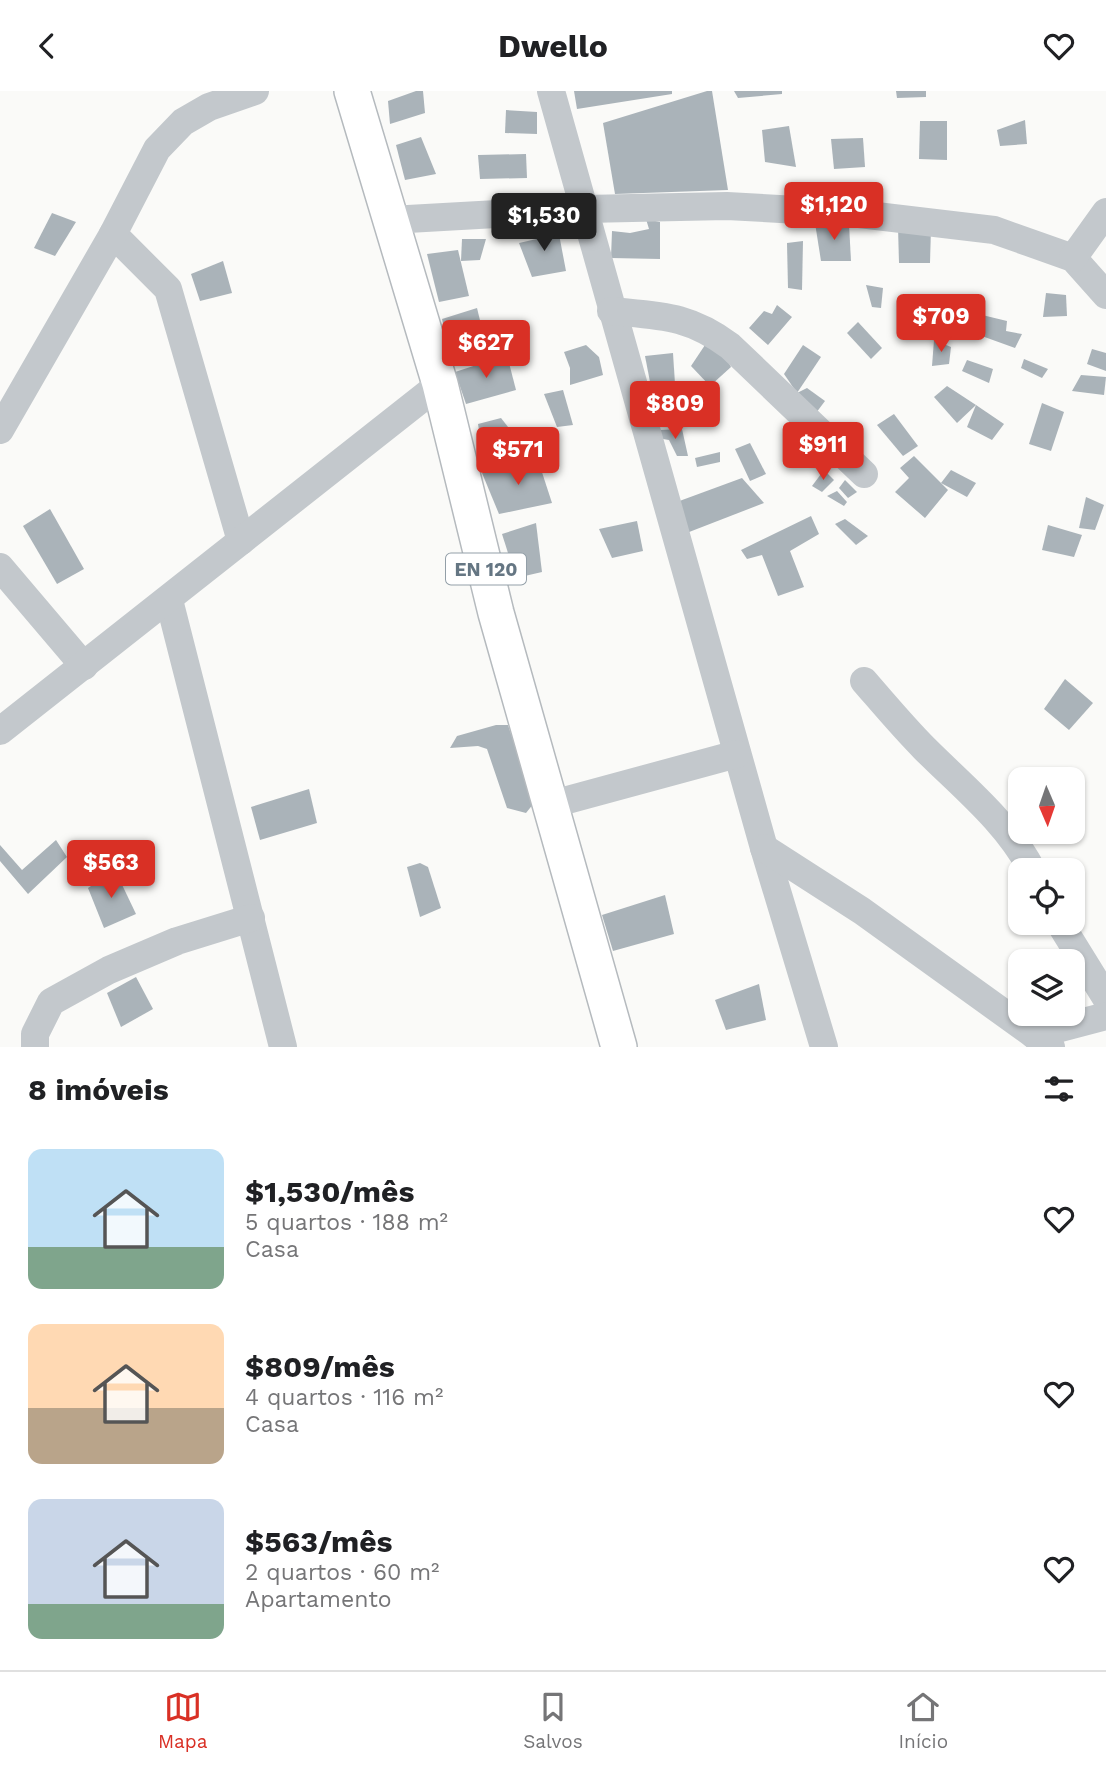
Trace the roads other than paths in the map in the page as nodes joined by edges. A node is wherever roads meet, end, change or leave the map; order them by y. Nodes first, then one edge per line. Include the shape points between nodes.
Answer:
1 (255, 91) edge
2 (352, 91) edge
3 (551, 91) edge
4 (585, 209) junction
5 (1106, 212) edge
6 (390, 220) junction
7 (113, 234) junction
8 (1073, 258) junction
9 (1106, 295) edge
10 (611, 311) junction
11 (440, 384) junction
12 (0, 430) edge
13 (864, 474) dead end
14 (242, 541) junction
15 (0, 567) edge
16 (10, 596) edge
17 (169, 600) junction
18 (84, 666) junction
19 (864, 681) dead end
20 (0, 731) edge
21 (737, 754) junction
22 (549, 805) junction
23 (764, 848) junction
24 (1026, 858) edge
25 (251, 918) junction
26 (1067, 935) edge
27 (1106, 998) edge
28 (1106, 1016) edge
29 (1042, 1041) edge
30 (35, 1047) edge
31 (283, 1047) edge
32 (619, 1047) edge
33 (824, 1047) edge

1 - 7 street via 183,122 157,149
2 - 6 main road, EN 120
3 - 4 street
4 - 6 street
4 - 8 street via 727,206 851,213 995,230
4 - 10 street
5 - 8 street
6 - 11 main road, EN 120
7 - 12 street
7 - 14 street via 168,289
8 - 9 street
10 - 13 street via 678,317 707,329
10 - 21 street
11 - 14 street
11 - 22 main road, EN 120
14 - 17 street
15 - 16 street
16 - 18 street
17 - 18 street
17 - 25 street
18 - 20 street
19 - 24 street
21 - 22 street
21 - 23 street
22 - 32 main road, EN 120
23 - 29 street via 862,911
23 - 33 street
25 - 30 street via 177,941 109,970 51,1002 35,1034
25 - 31 street
26 - 27 street
28 - 29 street

